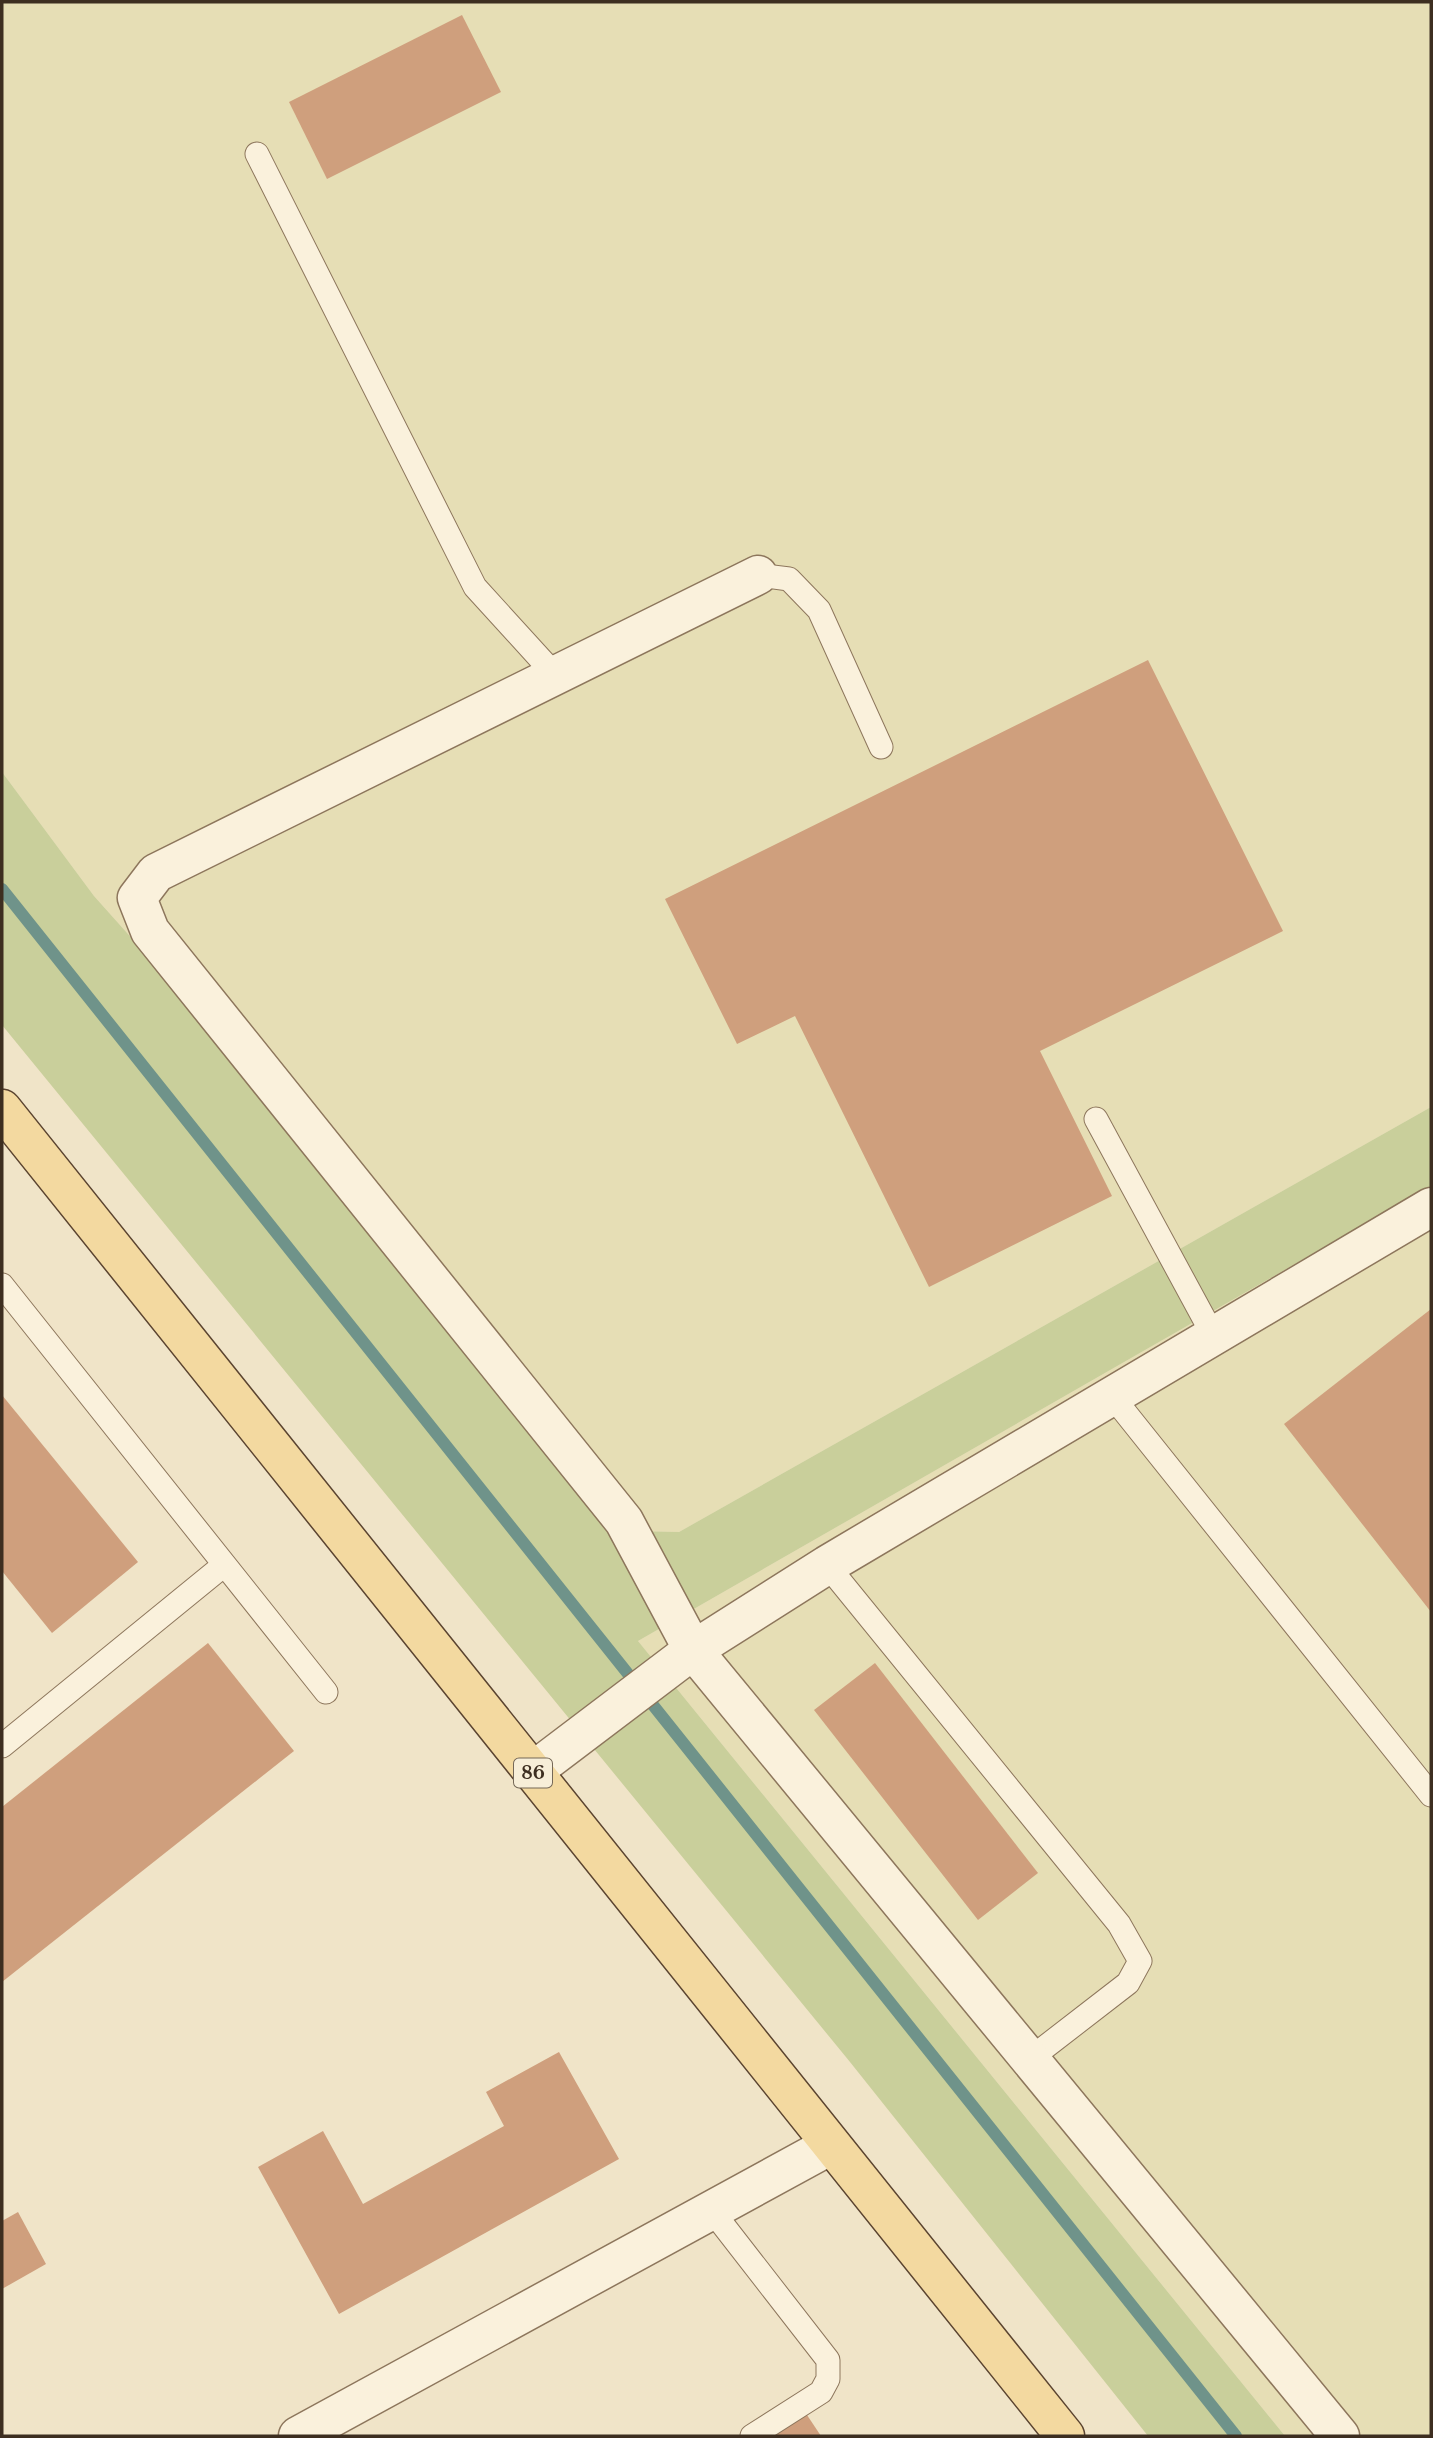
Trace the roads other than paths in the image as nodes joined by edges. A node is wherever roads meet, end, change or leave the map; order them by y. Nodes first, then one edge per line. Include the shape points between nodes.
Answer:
1 (257, 154) dead end
2 (758, 575) joint
3 (556, 676) junction
4 (881, 747) dead end
5 (2, 1109) edge
6 (1096, 1119) dead end
7 (1431, 1207) edge
8 (2, 1285) edge
9 (1213, 1335) junction
10 (1112, 1396) junction
11 (224, 1565) junction
12 (827, 1565) junction
13 (682, 1658) junction
14 (326, 1692) dead end
15 (2, 1746) edge
16 (532, 1772) junction
17 (1431, 1795) edge
18 (1031, 2058) junction
19 (831, 2145) junction
20 (713, 2212) junction
21 (298, 2436) edge
22 (752, 2436) edge
23 (1065, 2436) edge
24 (1340, 2436) edge

1 - 3 lane via 475,587
2 - 3 street
2 - 4 lane via 789,579 819,611
3 - 13 street via 156,873 137,898 150,931 624,1521
5 - 16 main road, 86
6 - 9 lane
7 - 9 street
8 - 11 lane
9 - 10 street
10 - 12 street
10 - 17 lane
11 - 14 lane
11 - 15 lane
12 - 13 street
12 - 18 lane via 1119,1924 1140,1961 1128,1983
13 - 16 street
13 - 18 street
16 - 19 main road, 86
18 - 24 street
19 - 20 street
19 - 23 main road, 86
20 - 21 street
20 - 22 lane via 828,2360 828,2379 821,2392

